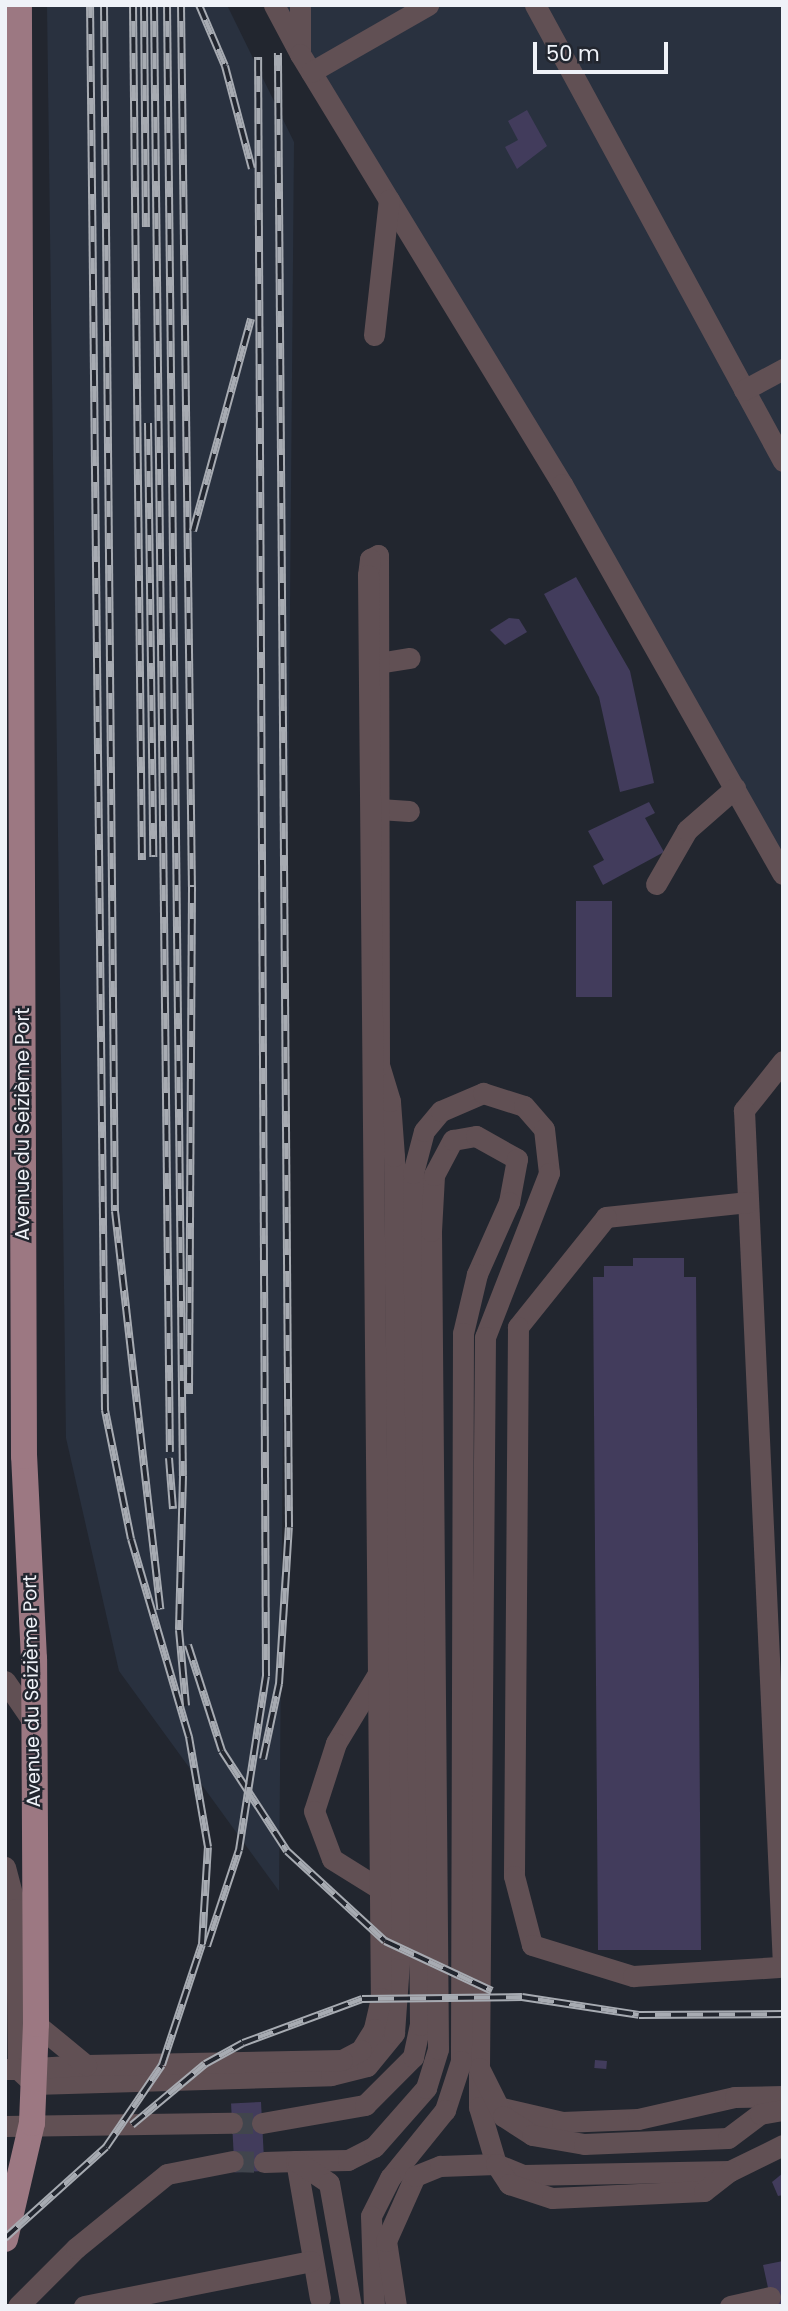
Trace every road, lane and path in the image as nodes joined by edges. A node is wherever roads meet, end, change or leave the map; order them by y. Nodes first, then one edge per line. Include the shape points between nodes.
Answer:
1 (19, 5) edge
2 (274, 5) edge
3 (300, 5) edge
4 (428, 5) edge
5 (535, 5) edge
6 (300, 54) junction
7 (311, 72) junction
8 (389, 200) junction
9 (374, 335) dead end
10 (783, 369) edge
11 (744, 390) junction
12 (783, 461) edge
13 (410, 658) dead end
14 (378, 663) junction
15 (735, 788) junction
16 (379, 809) junction
17 (409, 811) dead end
18 (783, 874) edge
19 (656, 884) dead end
20 (783, 1061) edge
21 (376, 1064) junction
22 (748, 1202) junction
23 (379, 1672) junction
24 (5, 1681) edge
25 (34, 1723) junction
26 (5, 1867) edge
27 (380, 1889) junction
28 (781, 1966) edge
29 (36, 2024) junction
30 (86, 2065) junction
31 (480, 2068) junction
32 (23, 2072) edge
33 (783, 2096) edge
34 (499, 2108) junction
35 (783, 2110) edge
36 (32, 2123) junction
37 (232, 2123) tunnel mouth
38 (262, 2123) tunnel mouth
39 (5, 2126) edge
40 (783, 2144) edge
41 (233, 2161) tunnel mouth
42 (296, 2161) junction
43 (264, 2162) tunnel mouth
44 (496, 2164) junction
45 (5, 2239) edge
46 (311, 2261) junction
47 (771, 2297) dead end
48 (320, 2298) dead end
49 (18, 2306) edge
50 (84, 2306) edge
51 (351, 2306) edge
52 (374, 2306) edge
53 (396, 2306) edge
54 (730, 2306) edge

1 - 25 main road, Avenue du Seizième Port via 24,1442
2 - 6 lane
3 - 6 lane
4 - 7 lane
5 - 11 lane
6 - 7 lane
7 - 8 lane
8 - 9 lane
8 - 15 lane via 562,484
10 - 11 lane
11 - 12 lane
13 - 14 lane
14 - 16 lane
14 - 21 lane via 378,555 370,559 368,575
15 - 18 lane
15 - 19 lane via 687,830
16 - 17 lane
16 - 21 lane
20 - 22 lane via 744,1110
21 - 23 lane
21 - 32 lane via 390,1101 394,1156 400,2006 394,2033 367,2066 331,2075
22 - 28 lane
22 - 28 lane via 606,1217 517,1327 514,1876 532,1945 633,1976
23 - 27 lane
23 - 27 lane via 336,1743 314,1811 332,1859
24 - 25 lane
25 - 29 main road, Avenue du Seizième Port
26 - 32 lane via 16,1909
27 - 30 lane via 381,1998 361,2050 342,2060
29 - 30 lane
29 - 32 main road, Avenue du Seizième Port
30 - 32 lane
31 - 34 lane
31 - 38 lane via 485,1337 549,1173 544,1129 524,1106 483,1093 441,1111 424,1131 413,1173 420,2025 413,2057 365,2105
31 - 44 lane via 479,2107
32 - 36 main road, Avenue du Seizième Port
33 - 34 lane via 735,2097 638,2119 562,2122
34 - 35 lane via 532,2135 584,2144 728,2138 760,2114
36 - 37 lane
36 - 39 lane
36 - 45 main road, Avenue du Seizième Port
40 - 44 lane via 730,2171 523,2175
41 - 49 lane via 167,2174 76,2248
42 - 43 lane
42 - 46 lane
42 - 51 lane via 329,2183
42 - 52 lane via 348,2160 374,2147 426,2088 438,2049 433,1175 453,1140 476,1136 517,1159 509,1202 477,1274 463,1333 461,2061 445,2110 390,2178 371,2216
44 - 53 lane via 440,2166 415,2176 386,2241
46 - 48 lane
46 - 50 lane
47 - 54 lane

